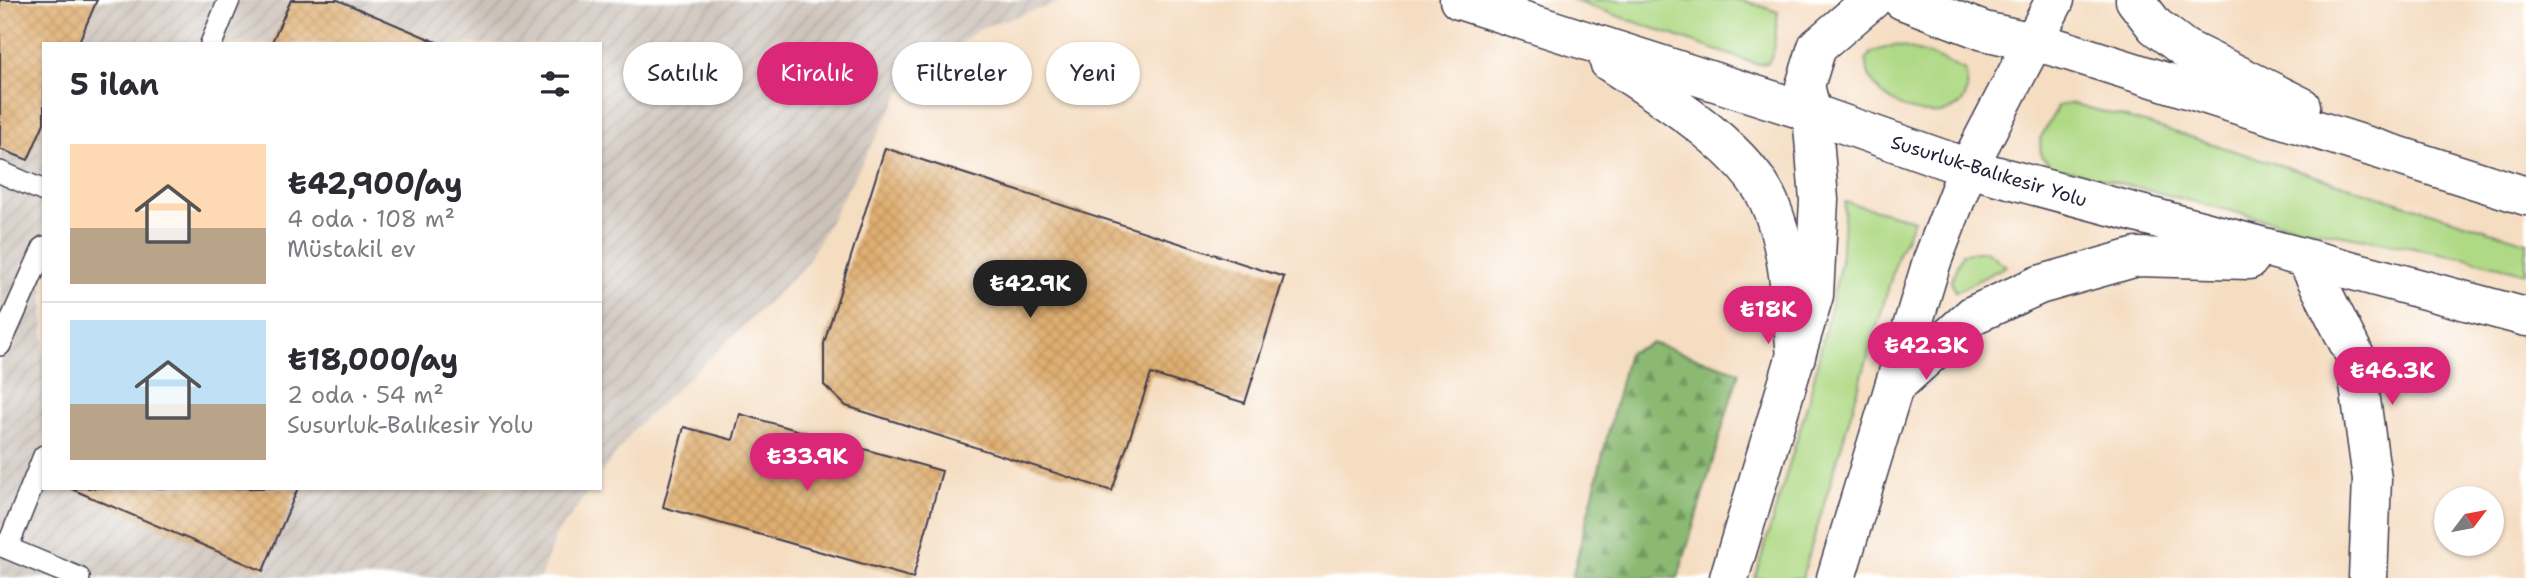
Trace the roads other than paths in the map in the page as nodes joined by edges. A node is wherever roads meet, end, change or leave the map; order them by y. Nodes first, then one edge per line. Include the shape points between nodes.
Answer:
1 (229, 0) edge
2 (1459, 0) edge
3 (1872, 0) edge
4 (1902, 0) edge
5 (2055, 0) edge
6 (2135, 0) edge
7 (1569, 36) junction
8 (212, 42) edge
9 (2035, 43) junction
10 (1812, 113) junction
11 (2400, 156) junction
12 (1968, 168) junction
13 (0, 172) edge
14 (42, 190) edge
15 (2526, 196) edge
16 (42, 251) edge
17 (2307, 261) junction
18 (2526, 317) edge
19 (0, 345) edge
20 (1796, 356) junction
21 (1894, 387) junction
22 (42, 460) edge
23 (3, 547) edge
24 (79, 578) edge
25 (1729, 578) edge
26 (1836, 578) edge
27 (2368, 578) edge

1 - 8 lane
2 - 7 main road, Susurluk-Balıkesir Yolu
3 - 10 main road via 1817,47 1805,86
4 - 9 main road via 1984,31
5 - 9 main road
6 - 11 main road via 2155,26 2185,48
7 - 10 main road, Susurluk-Balıkesir Yolu
7 - 20 main road via 1672,104 1734,154 1769,202 1787,269
9 - 11 main road
9 - 12 main road
10 - 12 main road, Susurluk-Balıkesir Yolu
10 - 20 main road via 1819,200 1814,295
11 - 15 main road
12 - 17 main road, Susurluk-Balıkesir Yolu
12 - 21 main road via 1932,261
13 - 14 lane
16 - 19 lane
17 - 18 main road, Susurluk-Balıkesir Yolu
17 - 21 main road via 2137,257 2039,285 1973,315
17 - 27 main road via 2355,356 2372,479
20 - 25 main road
21 - 26 main road
22 - 23 lane
23 - 24 lane

